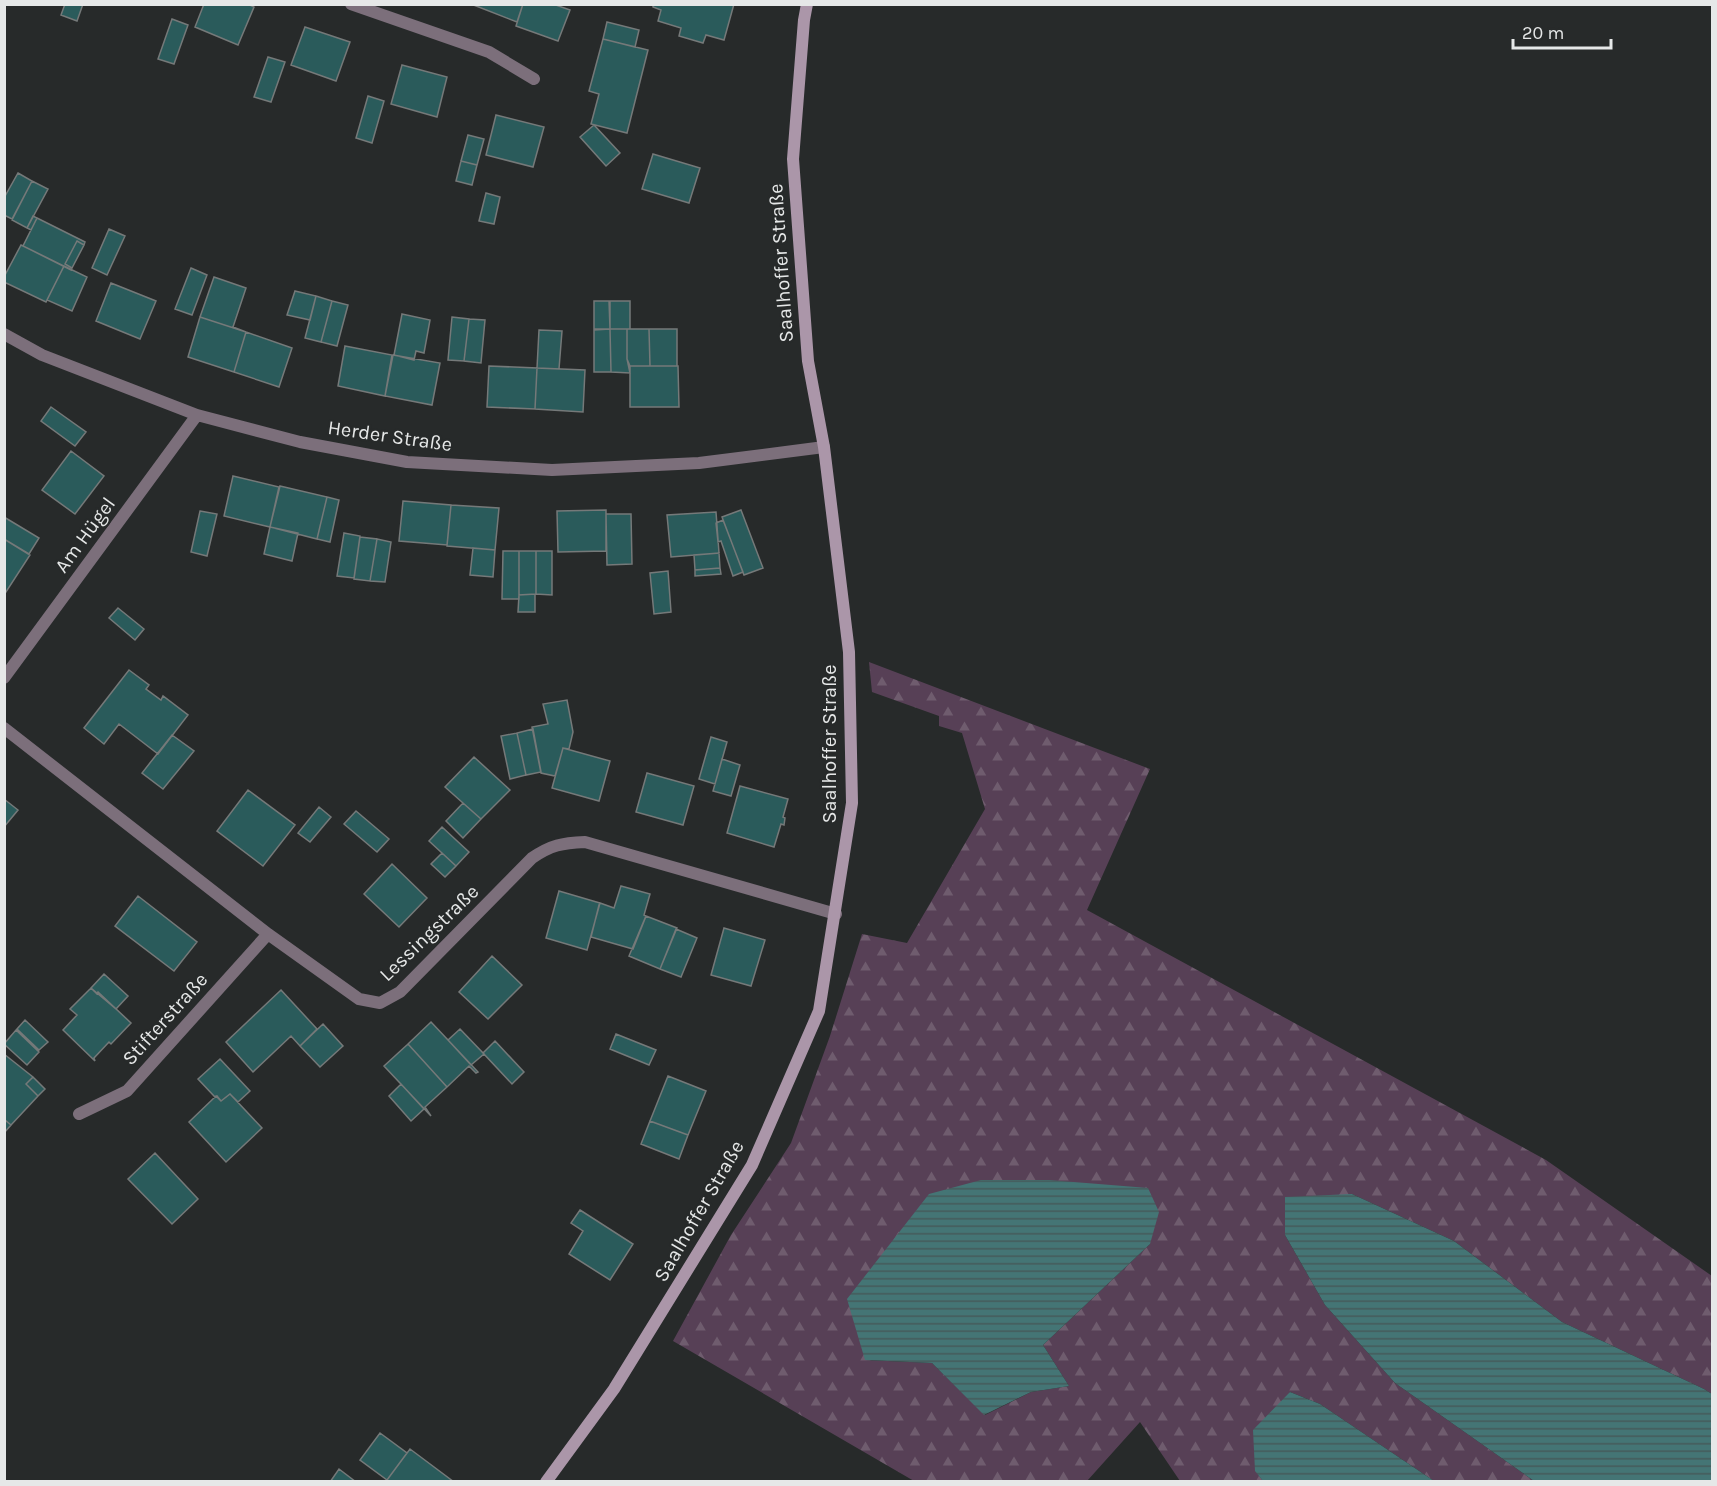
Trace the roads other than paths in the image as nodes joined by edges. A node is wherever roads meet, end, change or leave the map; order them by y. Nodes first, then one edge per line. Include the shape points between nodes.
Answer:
1 (351, 4) edge
2 (807, 4) edge
3 (534, 79) dead end
4 (4, 334) edge
5 (197, 415) junction
6 (824, 447) junction
7 (4, 678) edge
8 (4, 728) edge
9 (836, 914) junction
10 (268, 934) junction
11 (79, 1114) dead end
12 (546, 1482) edge

1 - 3 street via 489,52
2 - 6 street, Saalhoffer Straße via 794,159 808,361
4 - 5 street, Herder Straße via 42,355
5 - 6 street, Herder Straße via 300,442 407,462 552,470 699,463
5 - 7 street, Am Hügel
6 - 9 street, Saalhoffer Straße via 849,652 852,802
8 - 10 street, Lessingstraße
9 - 10 street, Lessingstraße via 585,842 560,843 532,858 400,992 380,1003 359,999
9 - 12 street, Saalhoffer Straße via 819,1011 752,1166 615,1389
10 - 11 street, Stifterstraße via 128,1091

